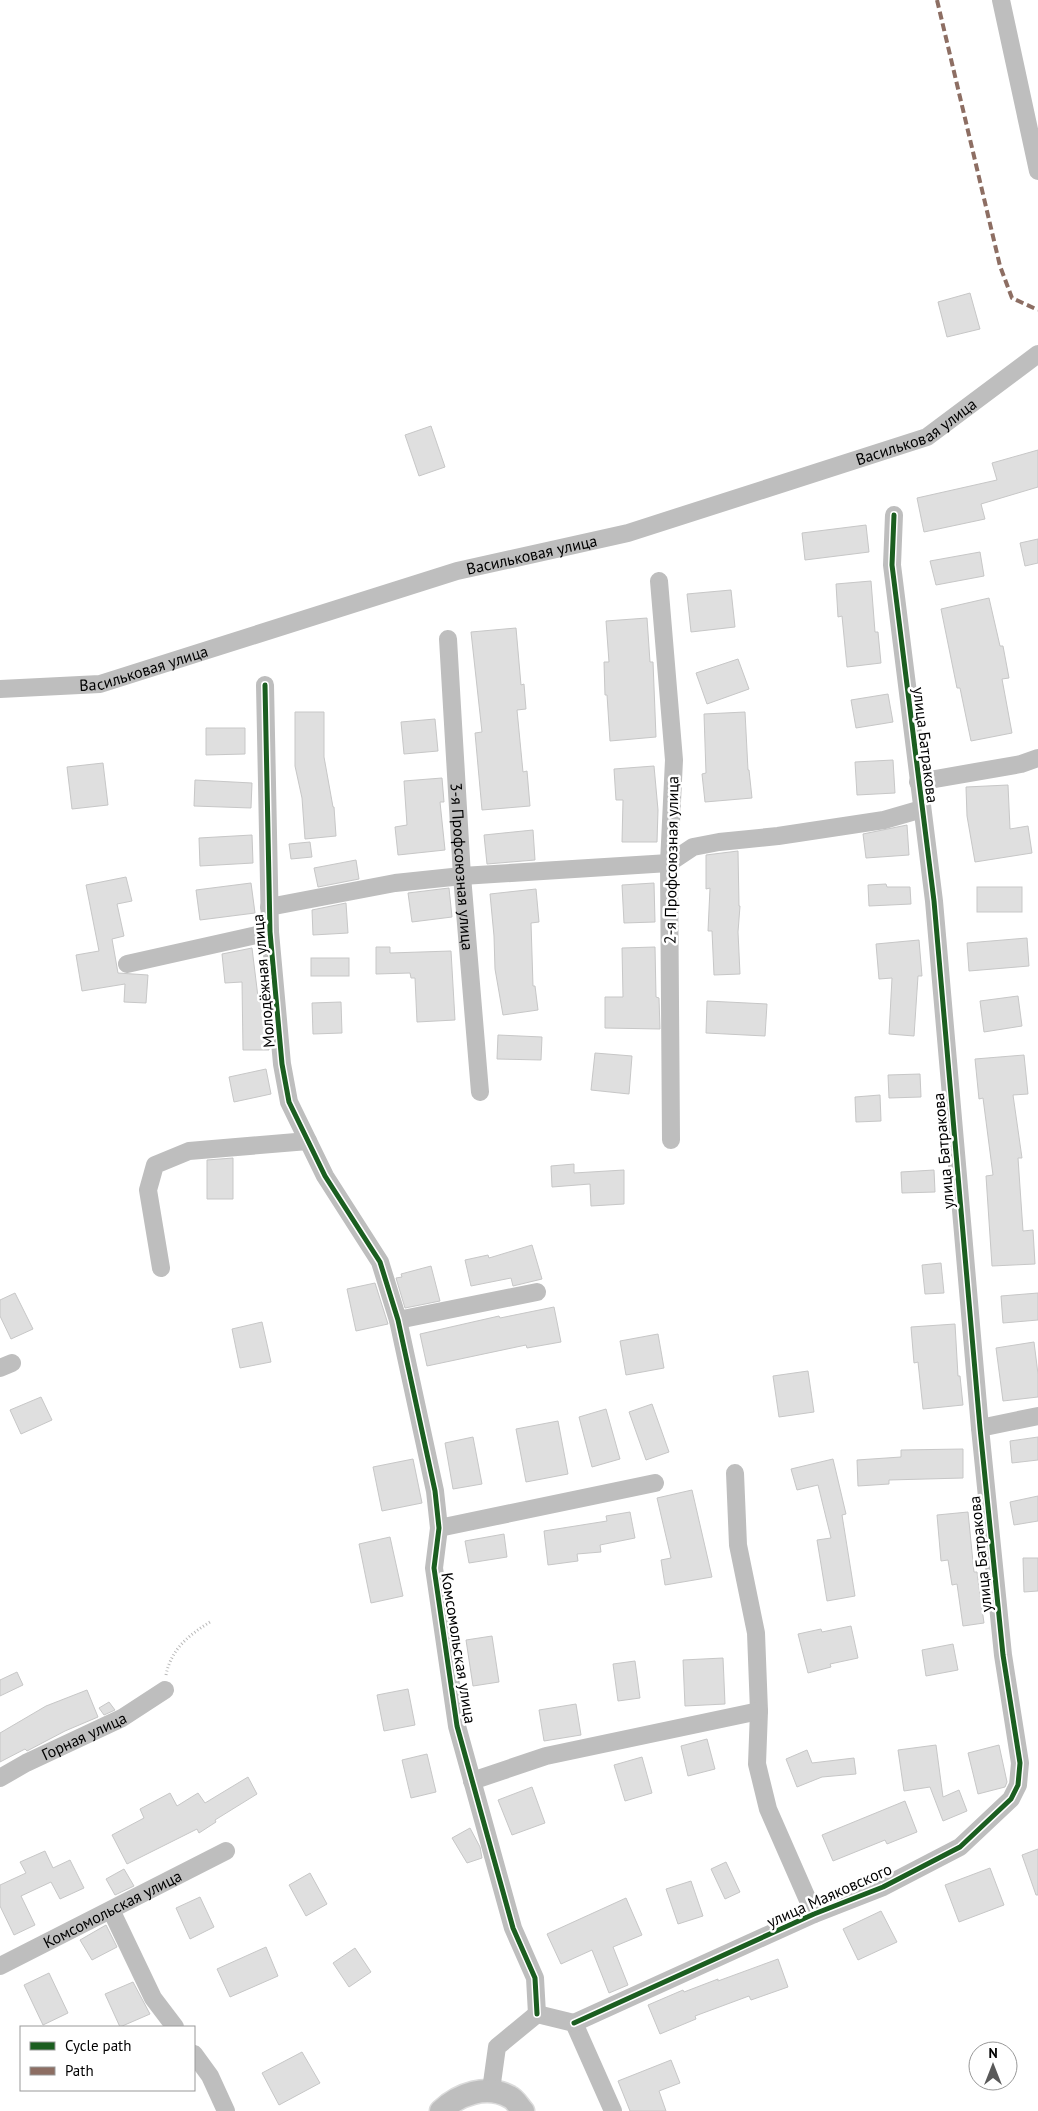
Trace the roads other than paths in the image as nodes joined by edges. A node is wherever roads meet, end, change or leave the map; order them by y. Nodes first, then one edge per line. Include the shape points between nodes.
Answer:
1 (1001, 0) edge
2 (1038, 171) edge
3 (1038, 354) edge
4 (894, 515) dead end
5 (659, 581) dead end
6 (448, 640) dead end
7 (265, 686) dead end
8 (0, 689) edge
9 (1038, 758) edge
10 (918, 782) junction
11 (922, 810) junction
12 (669, 863) junction
13 (462, 876) junction
14 (269, 907) junction
15 (270, 932) junction
16 (127, 964) dead end
17 (480, 1092) dead end
18 (308, 1140) junction
19 (671, 1140) dead end
20 (325, 1176) joint
21 (161, 1268) dead end
22 (537, 1292) dead end
23 (398, 1320) junction
24 (1038, 1416) edge
25 (980, 1428) junction
26 (735, 1473) dead end
27 (655, 1483) dead end
28 (439, 1528) junction
29 (164, 1690) road end
30 (759, 1711) junction
31 (0, 1778) edge
32 (472, 1781) junction
33 (1018, 1785) joint
34 (226, 1851) dead end
35 (111, 1910) junction
36 (814, 1914) junction
37 (0, 1966) edge
38 (537, 2014) junction
39 (574, 2023) junction
40 (174, 2026) edge
41 (195, 2055) edge
42 (491, 2090) junction
43 (226, 2111) edge
44 (441, 2111) edge
45 (523, 2111) edge
46 (613, 2111) edge

1 - 2 street
3 - 8 street, Васильковая улица via 927,437 628,533 457,571 100,684
4 - 10 street, улица Батракова via 892,565
5 - 12 street, 2-я Профсоюзная улица via 674,760
6 - 13 street, 3-я Профсоюзная улица
7 - 14 street, Молодёжная улица
9 - 10 street
10 - 11 street, улица Батракова
11 - 12 street via 884,820 693,847
11 - 25 street, улица Батракова via 934,901
12 - 13 street
12 - 19 street, 2-я Профсоюзная улица
13 - 14 street via 395,883
13 - 17 street, 3-я Профсоюзная улица
14 - 15 street, Молодёжная улица
15 - 16 street
15 - 18 street, Молодёжная улица via 282,1064 289,1102
18 - 20 street, Молодёжная улица
18 - 21 street via 189,1151 155,1165 148,1190
20 - 23 street, Комсомольская улица via 380,1262
22 - 23 street
23 - 28 street, Комсомольская улица via 435,1491
24 - 25 street
25 - 33 street, улица Батракова via 1002,1655 1020,1763
26 - 30 street via 738,1545 756,1633
27 - 28 street
28 - 32 street, Комсомольская улица via 434,1568 457,1726
29 - 31 street, Горная улица via 122,1718
30 - 32 street via 546,1756
30 - 36 street via 757,1764 768,1809
32 - 38 street, Комсомольская улица via 513,1928 535,1978
33 - 36 street, улица Маяковского via 1011,1799 960,1847 883,1887
34 - 35 street, Комсомольская улица
35 - 37 street, Комсомольская улица
35 - 40 street via 154,1998
36 - 39 street, улица Маяковского
38 - 39 street
38 - 42 street via 496,2046
39 - 46 street
41 - 43 street via 210,2076
42 - 44 main road via 468,2094
42 - 45 main road via 511,2097

